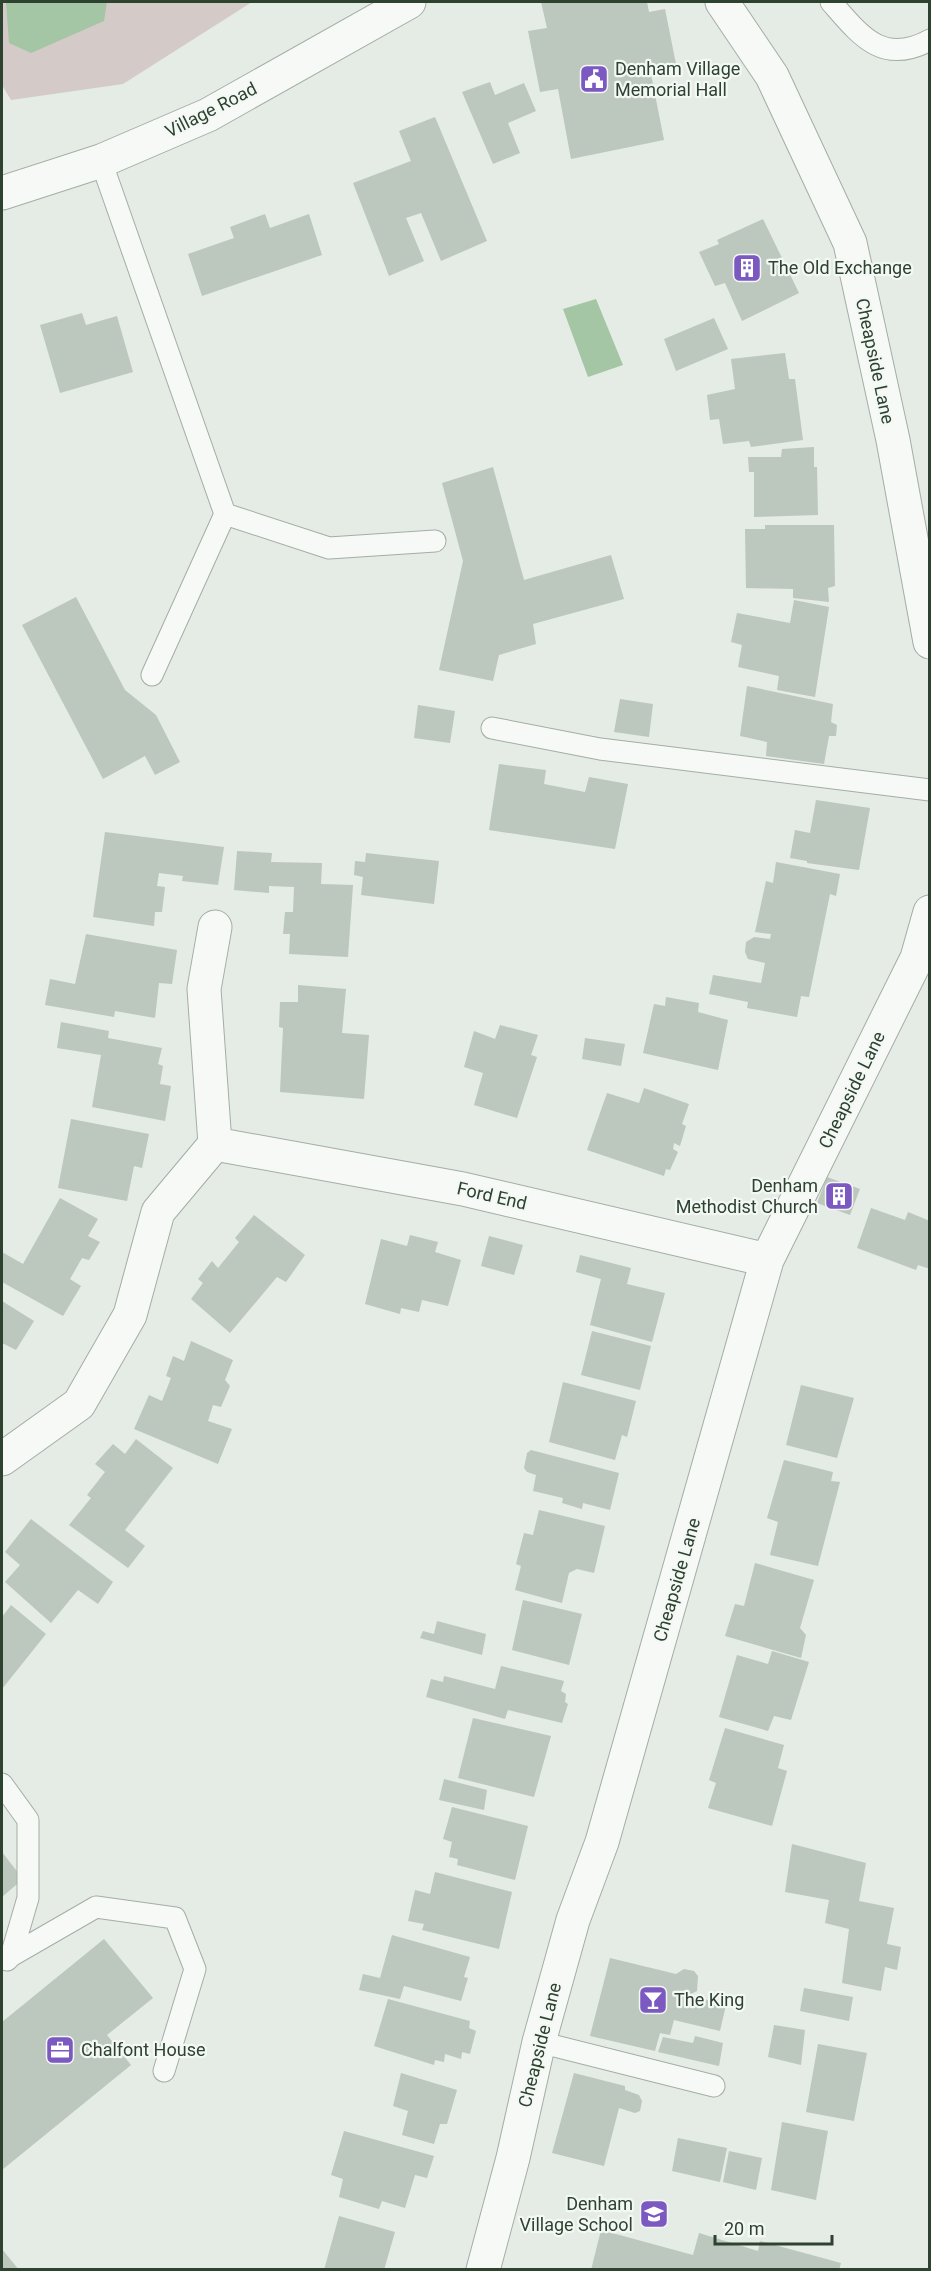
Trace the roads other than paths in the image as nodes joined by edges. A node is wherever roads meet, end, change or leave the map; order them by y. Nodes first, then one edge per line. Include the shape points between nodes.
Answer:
1 (409, 2) edge
2 (722, 2) edge
3 (831, 2) edge
4 (930, 40) edge
5 (100, 161) junction
6 (2, 193) edge
7 (225, 514) junction
8 (435, 541) dead end
9 (930, 642) edge
10 (152, 675) dead end
11 (492, 728) dead end
12 (930, 790) edge
13 (930, 912) edge
14 (215, 927) dead end
15 (923, 971) edge
16 (214, 1144) junction
17 (767, 1260) junction
18 (2, 1459) edge
19 (2, 1784) edge
20 (6, 1960) edge
21 (539, 2042) junction
22 (164, 2071) dead end
23 (714, 2086) dead end
24 (483, 2270) edge

1 - 5 street, Village Road via 208,115
2 - 9 street, Cheapside Lane via 772,76 850,243
3 - 4 lane via 862,37 890,50 915,48
5 - 6 street, Village Road
5 - 7 lane
7 - 8 lane via 329,548
7 - 10 lane
11 - 12 lane via 600,749
13 - 15 street, Cheapside Lane
14 - 16 street via 204,989
15 - 17 street, Cheapside Lane
16 - 17 street, Ford End via 463,1189
16 - 18 street via 158,1212 130,1315 79,1404
17 - 21 street, Cheapside Lane via 602,1842 573,1920
19 - 20 lane via 28,1820 28,1898
20 - 22 lane via 96,1907 175,1918 195,1969
21 - 23 lane
21 - 24 street, Cheapside Lane

